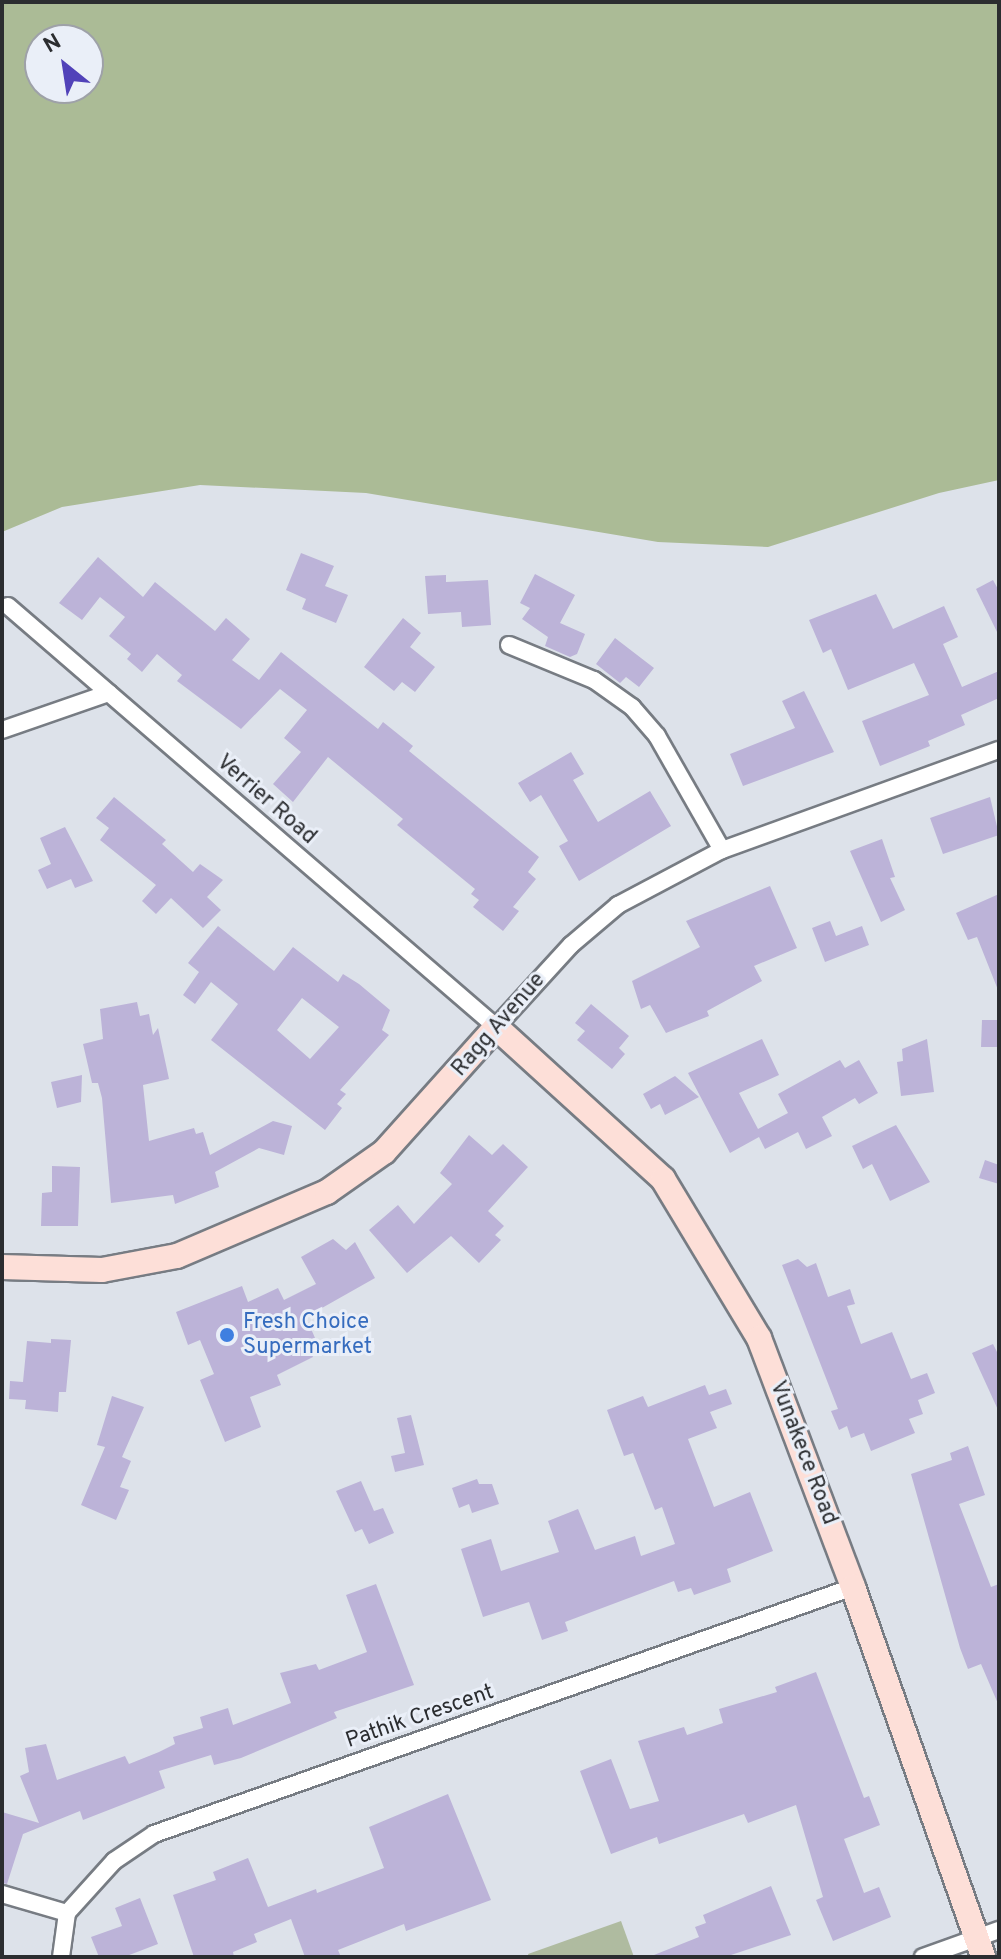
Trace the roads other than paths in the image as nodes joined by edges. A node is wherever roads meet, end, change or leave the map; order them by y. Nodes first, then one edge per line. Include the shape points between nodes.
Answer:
1 (8, 606) dead end
2 (509, 645) dead end
3 (109, 693) junction
4 (2, 730) edge
5 (999, 750) edge
6 (722, 850) junction
7 (496, 1027) junction
8 (2, 1267) edge
9 (853, 1587) junction
10 (2, 1894) edge
11 (67, 1913) junction
12 (986, 1942) edge
13 (61, 1957) edge
14 (923, 1957) edge

1 - 3 street, Verrier Road
2 - 6 street via 594,680 632,707 657,736
3 - 4 street
3 - 7 street, Verrier Road
5 - 6 street, Ragg Avenue
6 - 7 street, Ragg Avenue via 618,905 571,945
7 - 8 main road, Ragg Avenue via 384,1152 327,1192 177,1256 102,1270
7 - 9 main road, Vunakece Road via 663,1179 694,1225 759,1338
9 - 11 street, Pathik Crescent via 154,1834 114,1861
9 - 12 main road, Vunakece Road
10 - 11 street
11 - 13 street
12 - 14 street

